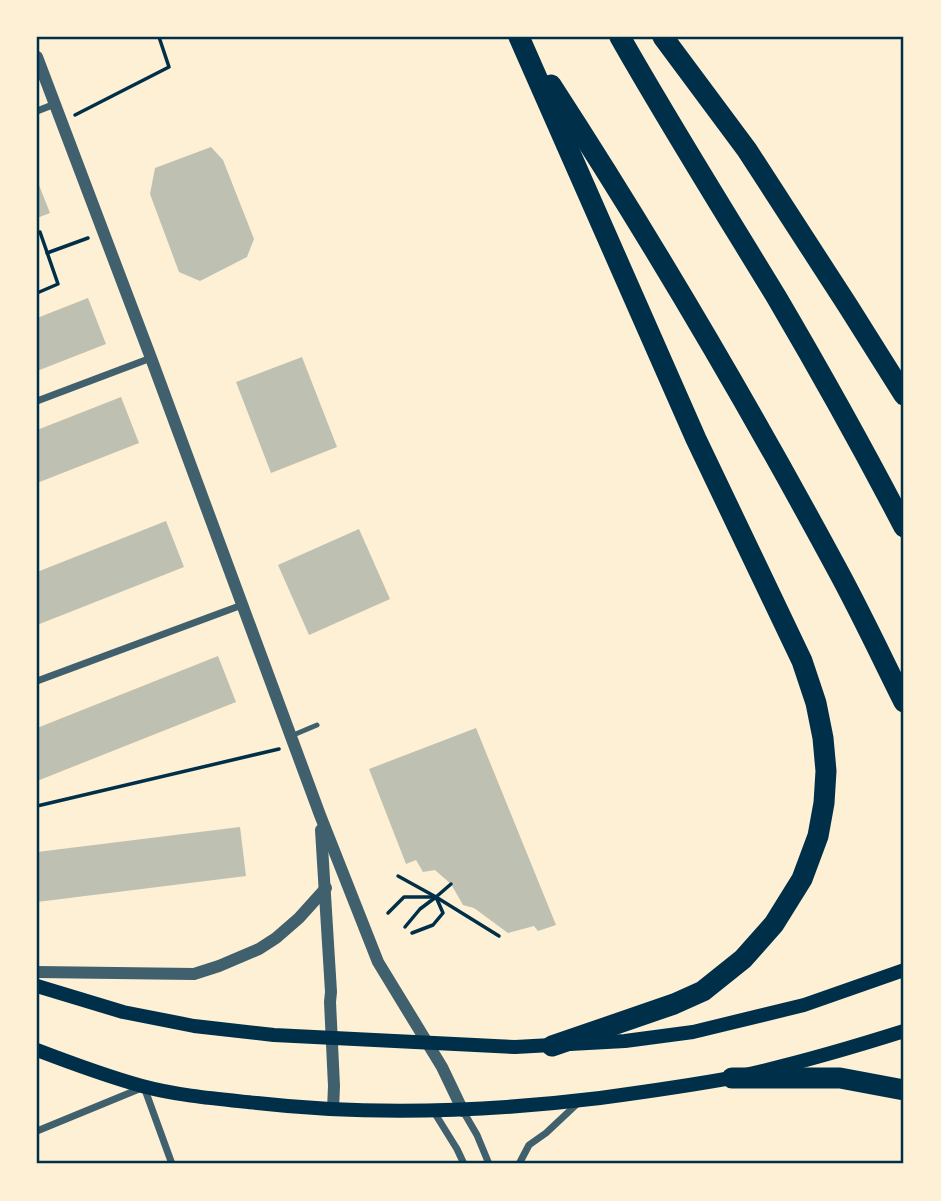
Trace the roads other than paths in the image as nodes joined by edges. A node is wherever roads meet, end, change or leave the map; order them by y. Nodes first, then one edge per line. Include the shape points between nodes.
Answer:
1 (519, 37) edge
2 (620, 37) edge
3 (663, 37) edge
4 (37, 57) edge
5 (55, 104) junction
6 (37, 111) edge
7 (151, 358) junction
8 (904, 395) edge
9 (37, 401) edge
10 (904, 527) edge
11 (242, 605) junction
12 (37, 681) edge
13 (904, 702) edge
14 (317, 725) dead end
15 (293, 741) junction
16 (320, 815) junction
17 (326, 888) junction
18 (904, 970) edge
19 (37, 972) edge
20 (37, 986) edge
21 (904, 1031) edge
22 (332, 1038) junction
23 (427, 1043) junction
24 (552, 1046) junction
25 (37, 1050) edge
26 (732, 1078) junction
27 (144, 1087) junction
28 (904, 1090) edge
29 (582, 1100) junction
30 (334, 1110) junction
31 (434, 1111) junction
32 (463, 1111) junction
33 (37, 1131) edge
34 (172, 1164) edge
35 (464, 1164) edge
36 (489, 1164) edge
37 (519, 1164) edge

1 - 13 highway via 605,168 719,359 838,570
1 - 24 highway via 696,439 802,661 816,703 826,771 818,836 802,879 774,924 743,959 703,990 674,1004
2 - 10 highway via 778,300
3 - 8 highway via 747,150
4 - 5 street
5 - 6 street
5 - 7 street
7 - 9 street
7 - 11 street
11 - 12 street
11 - 15 street
14 - 15 lane
15 - 16 street
16 - 17 street
16 - 23 street via 379,962
17 - 19 street via 299,918 259,949 194,974
17 - 22 street
18 - 24 main road via 804,1005 693,1032
20 - 22 main road via 123,1012 194,1026
21 - 26 main road
22 - 23 main road
22 - 30 street
23 - 24 main road
23 - 32 street
25 - 27 main road
26 - 28 highway via 840,1078
26 - 29 main road
27 - 30 main road
27 - 33 street
27 - 34 street
29 - 32 main road
29 - 37 street via 529,1145
30 - 31 main road
31 - 32 main road
31 - 35 street
32 - 36 street

